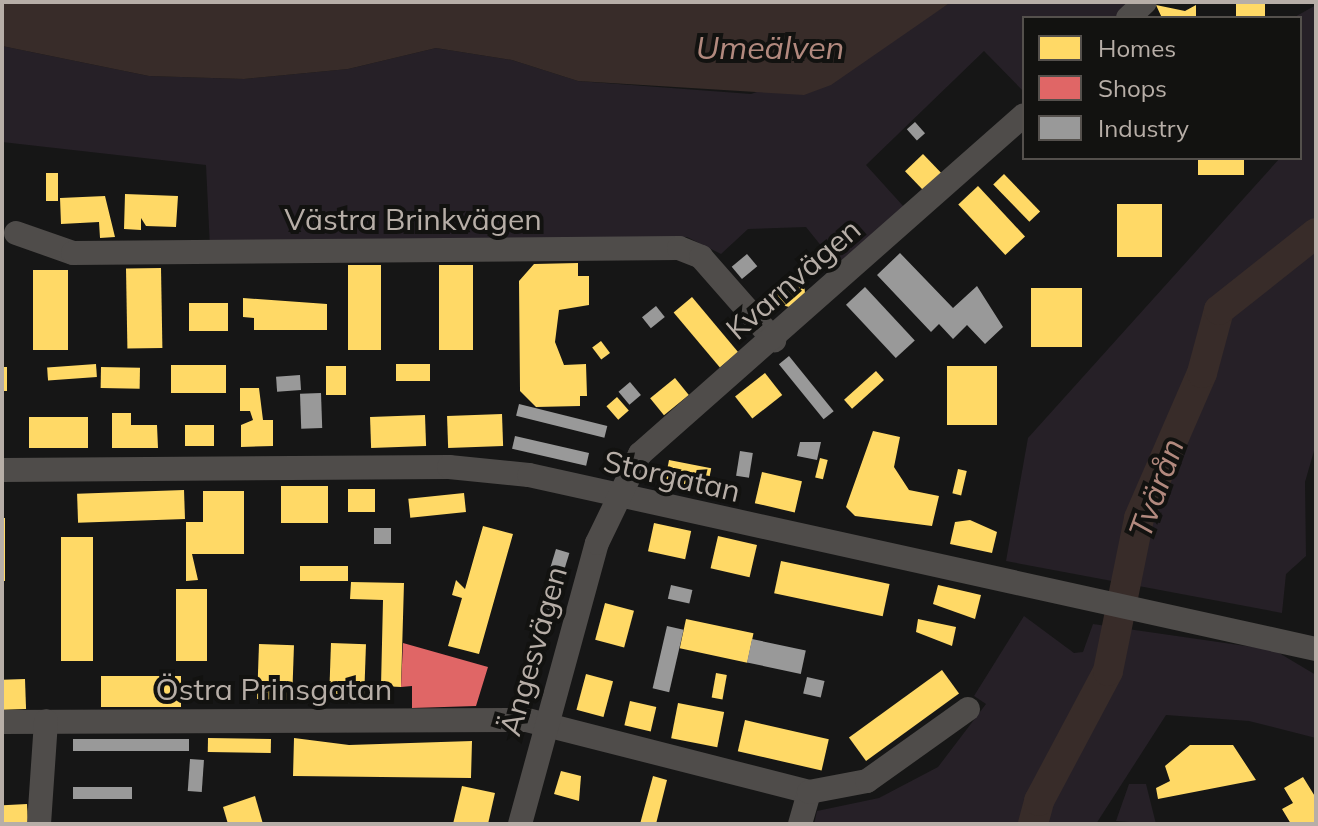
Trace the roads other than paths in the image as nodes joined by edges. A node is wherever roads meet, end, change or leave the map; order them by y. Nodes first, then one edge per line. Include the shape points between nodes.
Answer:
1 (1145, 2) edge
2 (1130, 16) edge
3 (1022, 117) edge
4 (16, 233) dead end
5 (774, 340) junction
6 (2, 470) edge
7 (615, 496) junction
8 (1316, 649) edge
9 (968, 709) dead end
10 (46, 721) junction
11 (2, 722) edge
12 (545, 725) junction
13 (809, 792) junction
14 (39, 824) edge
15 (520, 824) edge
16 (800, 824) edge

1 - 2 street
3 - 5 street, Kvarnvägen
4 - 5 street, Västra Brinkvägen via 73,253 679,248 701,257
5 - 7 street, Kvarnvägen via 640,454
6 - 7 street, Storgatan via 449,467 529,475
7 - 8 street, Storgatan via 1150,608
7 - 12 street, Ängesvägen
9 - 13 street via 867,781
10 - 11 street, Östra Prinsgatan
10 - 12 street, Östra Prinsgatan
10 - 14 street
12 - 13 street, Östra Prinsgatan
12 - 15 street, Ängesvägen
13 - 16 street

